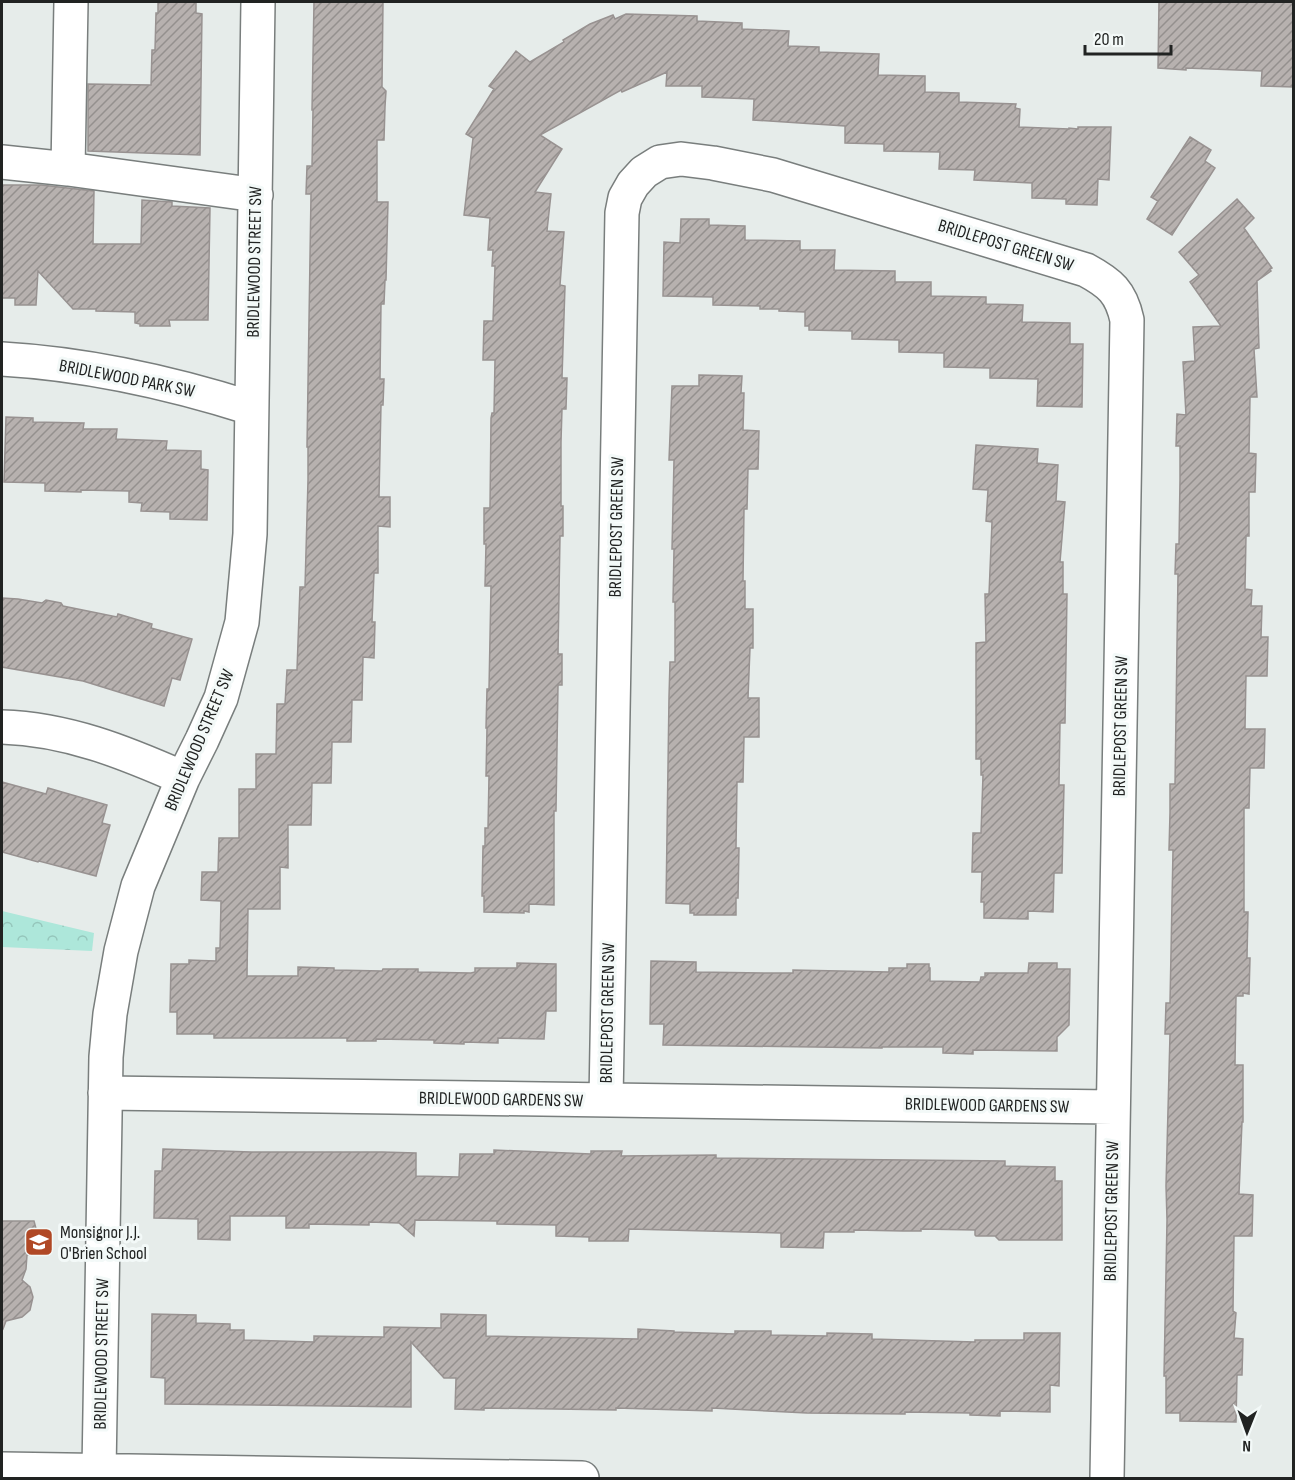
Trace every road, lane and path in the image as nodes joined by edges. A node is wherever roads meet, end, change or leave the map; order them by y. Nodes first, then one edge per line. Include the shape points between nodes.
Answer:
1 (71, 2) edge
2 (258, 2) edge
3 (2, 162) edge
4 (68, 169) junction
5 (256, 195) junction
6 (2, 359) edge
7 (251, 408) junction
8 (2, 727) edge
9 (183, 778) junction
10 (105, 1093) junction
11 (606, 1100) junction
12 (1113, 1107) junction
13 (2, 1469) edge
14 (99, 1471) junction
15 (389, 1477) edge
16 (434, 1477) edge
17 (582, 1479) edge
18 (1107, 1479) edge

1 - 4 street
2 - 5 street, BRIDLEWOOD STREET SW
3 - 4 street
4 - 5 street
5 - 7 street, BRIDLEWOOD STREET SW
6 - 7 street, BRIDLEWOOD PARK SW via 125,375
7 - 9 street, BRIDLEWOOD STREET SW via 250,534 242,622 221,698
8 - 9 street via 81,739
9 - 10 street, BRIDLEWOOD STREET SW via 138,886 127,926 110,1014
10 - 11 street, BRIDLEWOOD GARDENS SW
10 - 14 street, BRIDLEWOOD STREET SW
11 - 12 street, BRIDLEWOOD GARDENS SW
11 - 12 street, BRIDLEPOST GREEN SW via 622,213 625,198 644,172 660,162 681,159 773,175 1086,270 1119,295 1127,320
12 - 18 street, BRIDLEPOST GREEN SW
13 - 14 street
14 - 15 street
15 - 16 street
16 - 17 street

